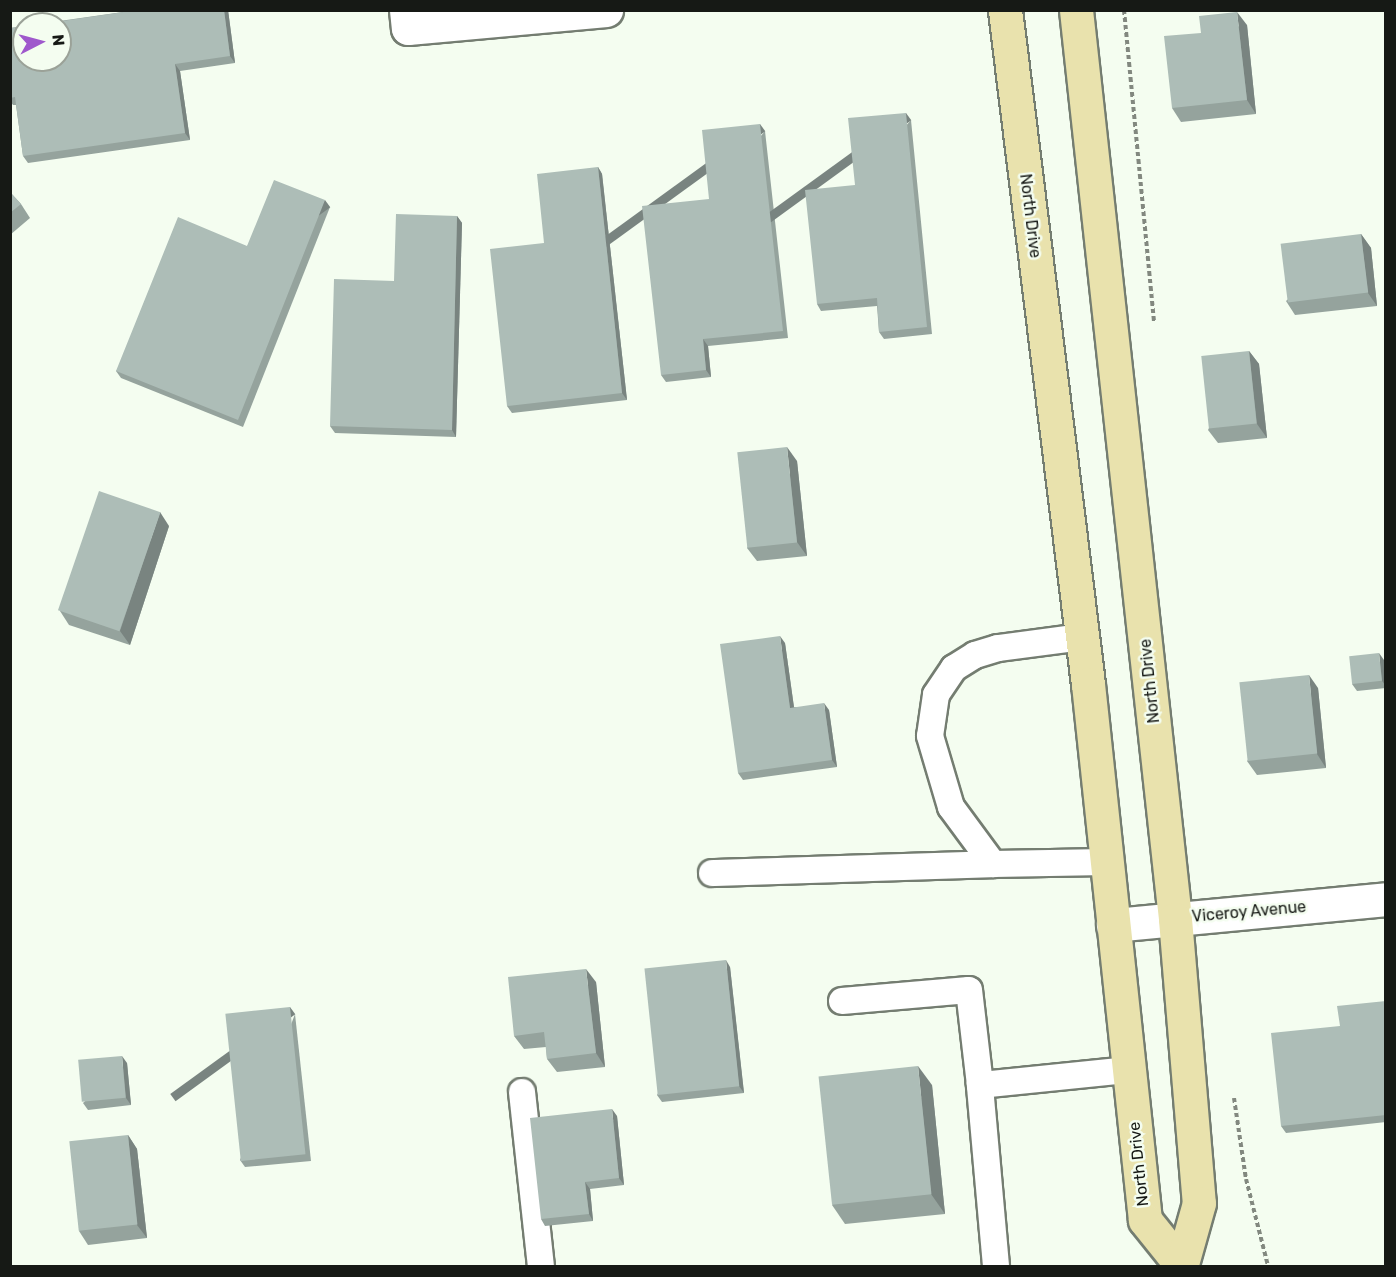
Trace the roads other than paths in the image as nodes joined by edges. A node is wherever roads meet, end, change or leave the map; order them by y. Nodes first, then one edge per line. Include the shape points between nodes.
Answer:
1 (406, 10) edge
2 (606, 10) edge
3 (1005, 10) edge
4 (1076, 10) edge
5 (1082, 638) junction
6 (1106, 862) junction
7 (993, 864) junction
8 (712, 873) dead end
9 (1386, 899) edge
10 (1175, 919) junction
11 (1113, 925) junction
12 (842, 1001) dead end
13 (1128, 1070) junction
14 (980, 1085) junction
15 (522, 1092) dead end
16 (541, 1266) edge
17 (996, 1266) edge
18 (1174, 1266) edge

1 - 2 street via 408,28
3 - 5 main road, North Drive
4 - 10 main road, North Drive
5 - 6 main road, North Drive
5 - 7 lane via 998,648 975,655 954,668 936,695 930,736 938,770 951,807
6 - 7 lane
6 - 11 main road, North Drive
7 - 8 lane
9 - 10 street, Viceroy Avenue
10 - 11 street, Viceroy Avenue
10 - 18 main road, North Drive via 1199,1203
11 - 13 main road, North Drive
12 - 14 lane via 969,990
13 - 14 lane
13 - 18 main road, North Drive via 1145,1220
14 - 17 lane
15 - 16 lane

